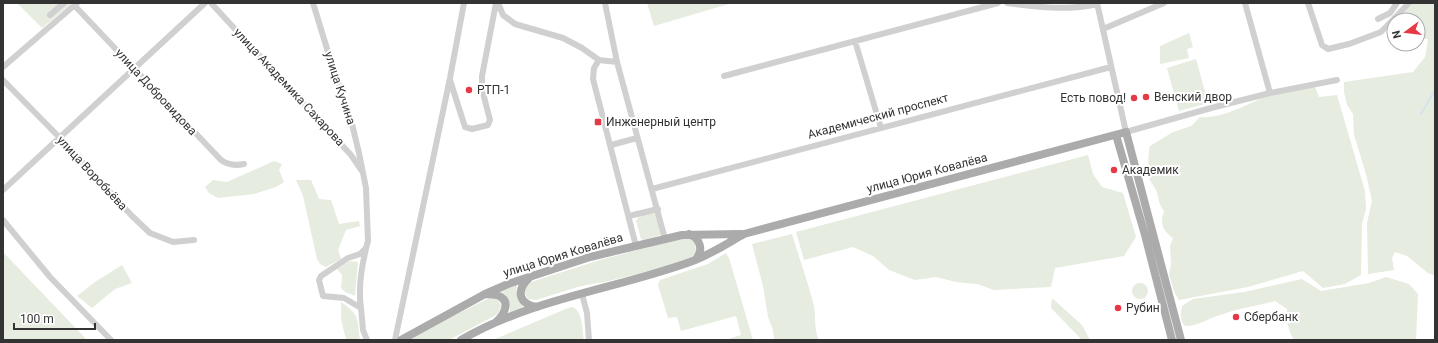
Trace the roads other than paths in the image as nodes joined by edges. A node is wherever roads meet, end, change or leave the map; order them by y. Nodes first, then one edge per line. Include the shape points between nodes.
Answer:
1 (64, 3) edge
2 (205, 3) edge
3 (211, 3) edge
4 (313, 3) edge
5 (464, 3) edge
6 (497, 3) edge
7 (605, 3) edge
8 (998, 3) edge
9 (1008, 3) edge
10 (1164, 3) edge
11 (1245, 3) edge
12 (1308, 3) edge
13 (1397, 3) edge
14 (1409, 3) edge
15 (76, 4) edge
16 (1097, 4) edge
17 (50, 15) dead end
18 (1378, 19) dead end
19 (1103, 29) junction
20 (855, 41) junction
21 (599, 60) junction
22 (617, 62) junction
23 (3, 67) edge
24 (134, 67) junction
25 (1111, 67) junction
26 (724, 76) dead end
27 (450, 78) junction
28 (3, 80) edge
29 (1337, 80) dead end
30 (1270, 93) junction
31 (881, 128) junction
32 (1126, 132) junction
33 (1116, 135) junction
34 (59, 137) junction
35 (637, 138) junction
36 (611, 145) junction
37 (359, 153) junction
38 (351, 155) junction
39 (244, 164) dead end
40 (364, 174) junction
41 (652, 189) junction
42 (3, 190) edge
43 (658, 209) junction
44 (629, 216) junction
45 (3, 220) edge
46 (688, 234) junction
47 (744, 234) junction
48 (1149, 234) junction
49 (665, 239) junction
50 (194, 240) dead end
51 (636, 246) junction
52 (366, 248) junction
53 (692, 262) junction
54 (529, 278) junction
55 (485, 294) junction
56 (582, 294) junction
57 (538, 307) junction
58 (361, 308) junction
59 (497, 322) junction
60 (1176, 338) edge
61 (111, 340) edge
62 (367, 340) edge
63 (395, 340) edge
64 (401, 340) edge
65 (461, 340) edge
66 (589, 340) edge

1 - 17 street
2 - 24 street
3 - 38 street, улица Академика Сахарова
4 - 37 street, улица Кучина
5 - 27 street
6 - 21 street via 508,20 522,27 563,38
6 - 27 street via 482,76 482,89 490,120 488,125 472,130 465,127
7 - 22 street
8 - 20 street
9 - 16 street via 1046,8
10 - 19 street
11 - 30 street
12 - 14 street via 1322,45 1328,49 1381,32
13 - 18 street via 1390,13
15 - 23 street
15 - 24 street, улица Добровидова
16 - 19 street
19 - 25 street
20 - 26 street
20 - 31 street
21 - 22 street
21 - 36 street via 594,68 593,79
22 - 35 street
24 - 34 street
24 - 39 street, улица Добровидова via 221,160 227,164
25 - 31 street, Академический проспект
25 - 32 street
27 - 63 street
28 - 34 street, улица Воробьёва
29 - 30 street
30 - 32 street
31 - 41 street, Академический проспект
32 - 33 main road
32 - 48 main road
33 - 47 main road, улица Юрия Ковалёва
33 - 48 main road
34 - 42 street
34 - 50 street, улица Воробьёва via 150,232 174,242
35 - 36 street
35 - 41 street
36 - 44 street
37 - 38 street via 357,157
37 - 40 street, улица Кучина
38 - 40 street, улица Академика Сахарова
40 - 52 street, улица Кучина via 368,241
41 - 43 street
43 - 44 street
43 - 49 street
44 - 51 street
45 - 61 street via 50,277
46 - 47 main road, улица Юрия Ковалёва
46 - 49 main road, улица Юрия Ковалёва
46 - 53 main road via 696,238 701,249 698,257
47 - 53 main road, улица Юрия Ковалёва
48 - 60 main road
49 - 51 main road, улица Юрия Ковалёва
51 - 54 main road, улица Юрия Ковалёва via 590,257
52 - 58 street, улица Кучина via 360,274
52 - 58 street via 318,280 323,296 344,298
53 - 56 main road, улица Юрия Ковалёва
54 - 55 main road, улица Юрия Ковалёва
54 - 57 main road via 521,287 521,296 528,305
55 - 59 main road via 499,296 505,303 504,313
55 - 64 main road, улица Юрия Ковалёва
56 - 57 main road, улица Юрия Ковалёва
56 - 66 street via 587,313
57 - 59 main road, улица Юрия Ковалёва
58 - 62 street, улица Кучина via 363,330
59 - 65 main road, улица Юрия Ковалёва

